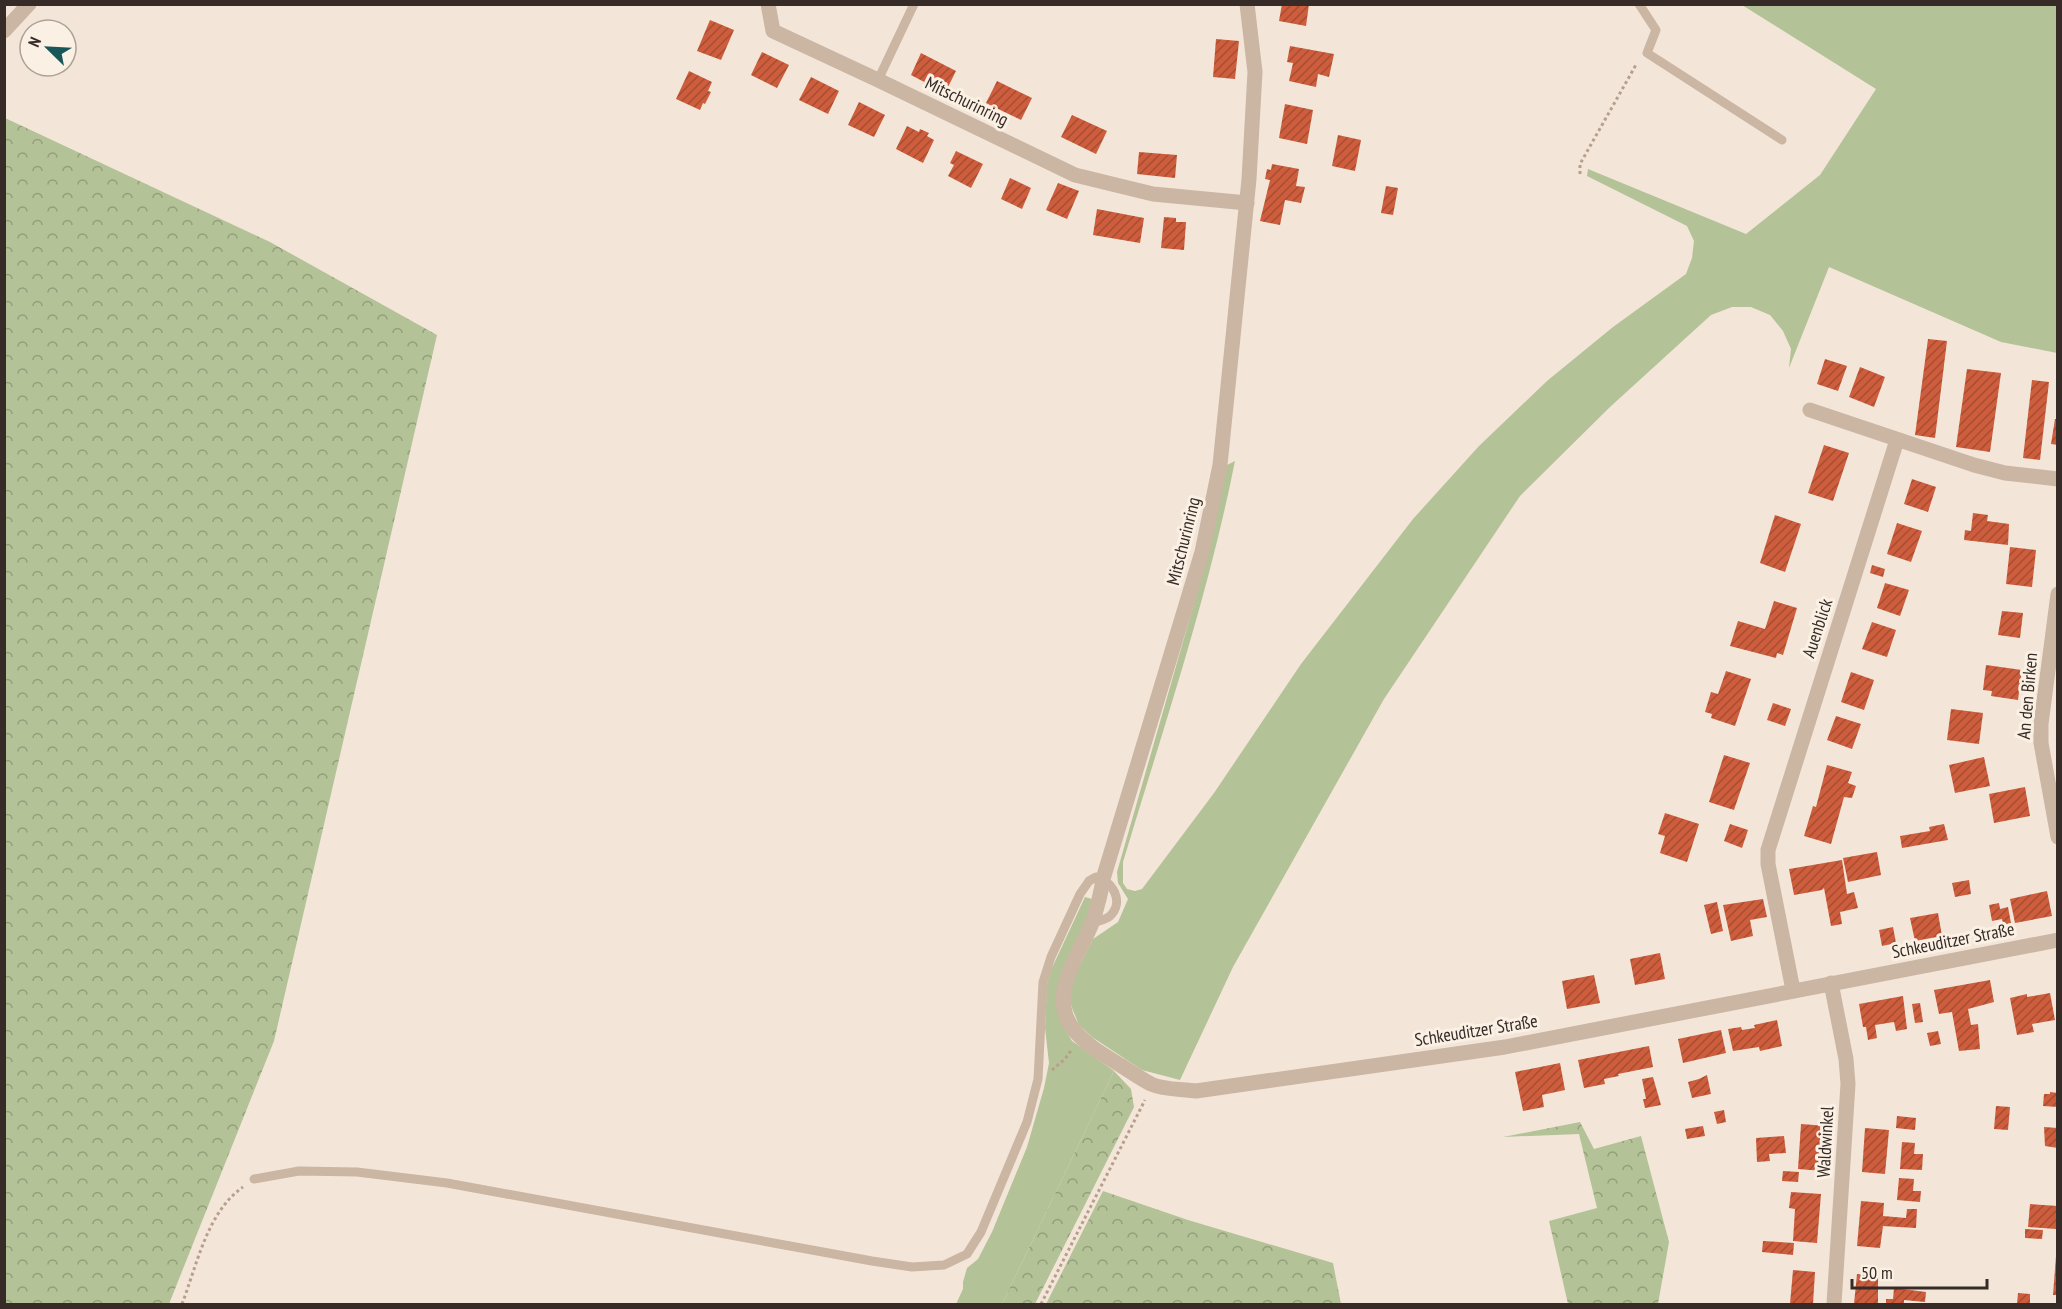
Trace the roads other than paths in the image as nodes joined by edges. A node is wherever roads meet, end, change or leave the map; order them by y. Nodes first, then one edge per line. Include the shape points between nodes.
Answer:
1 (29, 4) edge
2 (768, 4) edge
3 (914, 4) edge
4 (1247, 4) edge
5 (1639, 4) edge
6 (4, 31) edge
7 (878, 80) junction
8 (1782, 140) dead end
9 (1246, 203) junction
10 (1810, 410) dead end
11 (1897, 440) junction
12 (2058, 479) edge
13 (2058, 594) edge
14 (2058, 837) edge
15 (1103, 879) junction
16 (2058, 940) edge
17 (1831, 983) junction
18 (1793, 990) junction
19 (254, 1179) road end
20 (1834, 1305) edge

1 - 6 street
2 - 7 street, Mitschurinring via 773,31
3 - 7 lane
4 - 9 street, Mitschurinring via 1255,72
5 - 8 lane via 1656,30 1647,53
7 - 9 street, Mitschurinring via 1075,176 1153,195
9 - 15 street, Mitschurinring via 1212,510
10 - 11 street
11 - 12 street via 2005,473
11 - 18 street, Auenblick via 1768,850
13 - 14 street, An den Birken via 2041,734
15 - 18 street, Schkeuditzer Straße via 1092,924 1070,969 1063,998 1066,1016 1072,1029 1088,1044 1153,1085 1196,1091 1505,1047
15 - 19 lane via 1089,881 1080,894 1043,982 1038,1079 1027,1122 981,1232 967,1254 944,1265 912,1267 872,1261 447,1183 357,1172 299,1171
16 - 17 street, Schkeuditzer Straße
17 - 18 street, Schkeuditzer Straße
17 - 20 street, Waldwinkel via 1848,1084

